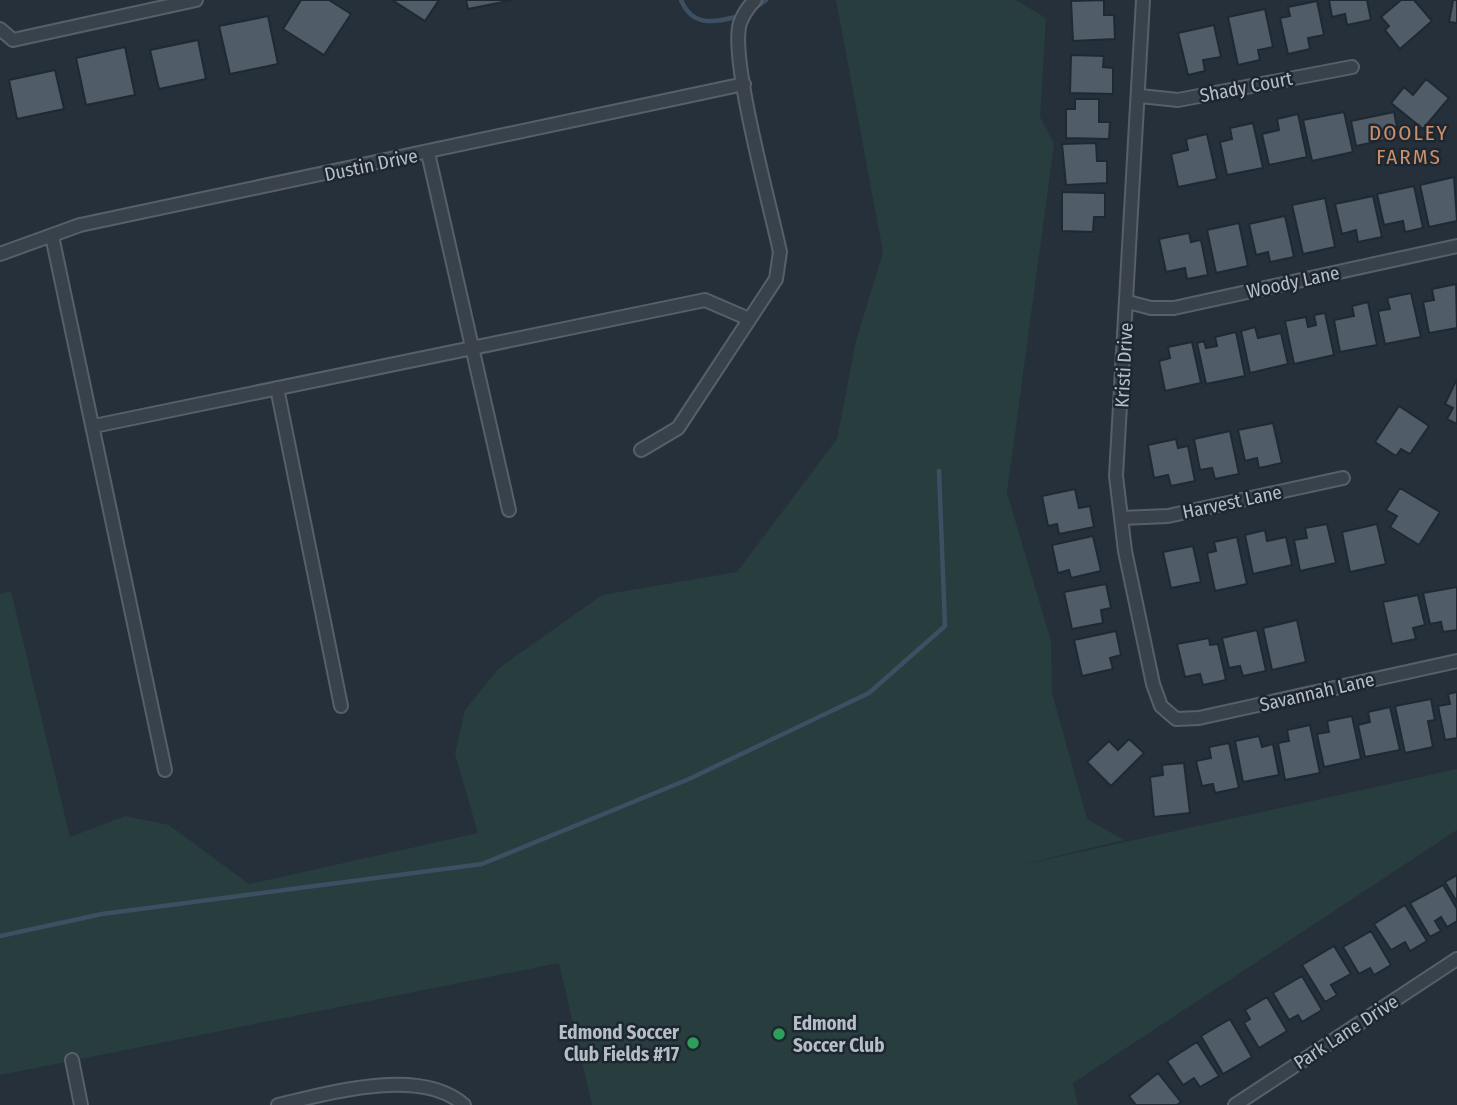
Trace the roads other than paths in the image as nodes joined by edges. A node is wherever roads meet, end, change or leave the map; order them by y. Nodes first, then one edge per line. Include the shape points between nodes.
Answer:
1 (196, 0) edge
2 (755, 0) edge
3 (1143, 0) edge
4 (0, 29) edge
5 (1352, 67) dead end
6 (744, 84) junction
7 (1140, 96) junction
8 (428, 153) junction
9 (52, 236) junction
10 (1457, 246) edge
11 (0, 254) edge
12 (1128, 302) junction
13 (749, 319) junction
14 (472, 348) junction
15 (277, 388) junction
16 (94, 426) junction
17 (641, 450) dead end
18 (1343, 478) dead end
19 (509, 510) dead end
20 (1121, 518) junction
21 (1457, 661) edge
22 (341, 706) dead end
23 (1176, 719) joint
24 (165, 770) dead end
25 (1457, 959) edge
26 (72, 1060) dead end
27 (81, 1105) edge
28 (281, 1105) edge
29 (464, 1105) edge
30 (1235, 1105) edge

1 - 4 street via 13,40
2 - 6 street via 740,23
3 - 7 street, Kristi Drive
5 - 7 street, Shady Court via 1178,100
6 - 8 street, Dustin Drive
6 - 13 street via 780,252 776,279
7 - 12 street, Kristi Drive
8 - 9 street, Dustin Drive via 80,225
8 - 14 street
9 - 11 street, Dustin Drive
9 - 16 street
10 - 12 street, Woody Lane via 1174,308
12 - 20 street, Kristi Drive via 1116,476
13 - 14 street via 705,300
13 - 17 street via 678,428
14 - 15 street
14 - 19 street
15 - 16 street
15 - 22 street
16 - 24 street
18 - 20 street, Harvest Lane via 1168,516
20 - 23 street, Kristi Drive via 1153,684 1161,706
21 - 23 street, Savannah Lane via 1199,718
25 - 30 street, Park Lane Drive
26 - 27 street
28 - 29 street via 401,1084 430,1087

